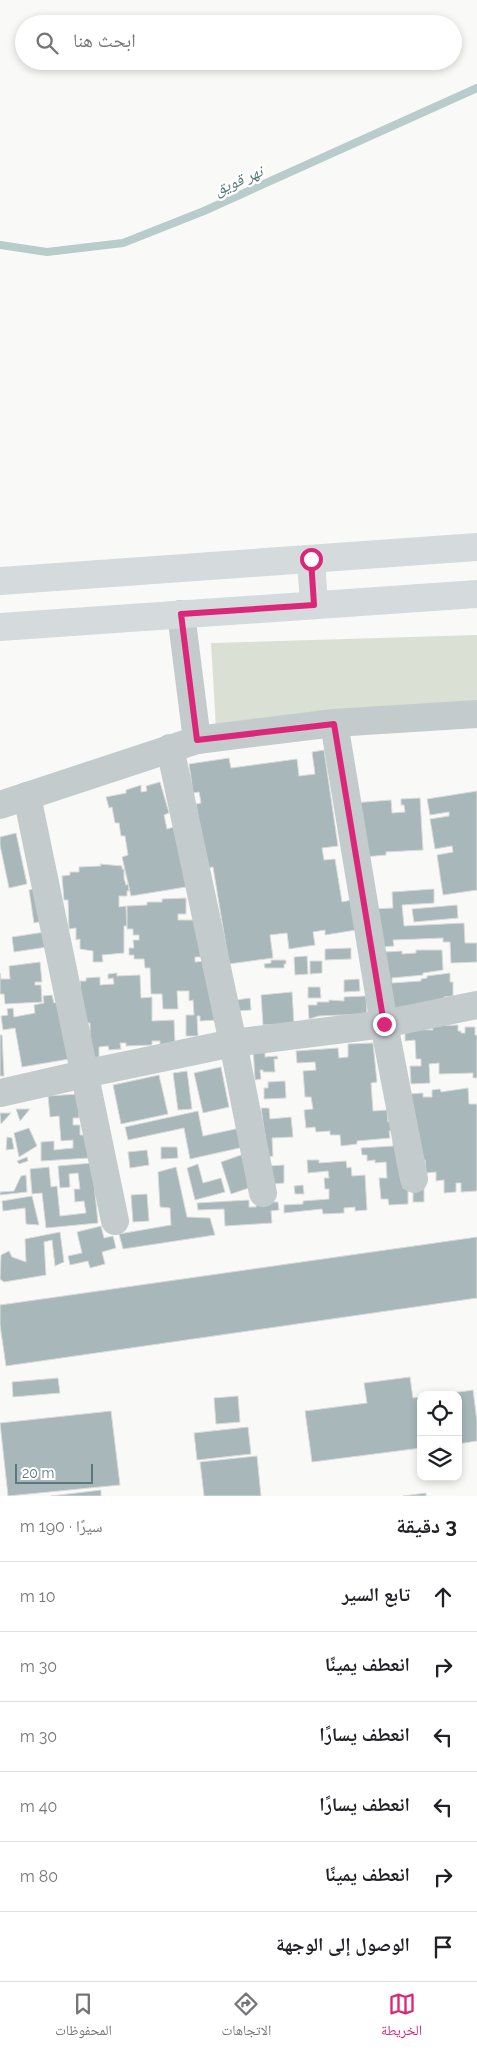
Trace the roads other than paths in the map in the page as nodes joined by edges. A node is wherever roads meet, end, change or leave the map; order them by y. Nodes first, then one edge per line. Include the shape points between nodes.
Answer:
1 (477, 547) edge
2 (311, 559) junction
3 (0, 581) edge
4 (477, 594) edge
5 (314, 605) junction
6 (181, 614) junction
7 (0, 627) edge
8 (477, 714) edge
9 (334, 724) junction
10 (197, 740) junction
11 (170, 748) junction
12 (27, 796) junction
13 (0, 805) edge
14 (477, 1006) edge
15 (384, 1024) junction
16 (233, 1043) junction
17 (84, 1074) junction
18 (0, 1093) edge
19 (414, 1179) dead end
20 (263, 1193) dead end
21 (115, 1221) dead end

1 - 2 main road
2 - 3 main road
2 - 5 main road
4 - 5 main road
5 - 6 main road
6 - 7 main road
6 - 10 street
8 - 9 street
9 - 10 street
9 - 15 street
10 - 11 street
11 - 12 street
11 - 16 street
12 - 13 street
12 - 17 street
14 - 15 street
15 - 16 street
15 - 19 street
16 - 17 street
16 - 20 street
17 - 18 street
17 - 21 street

